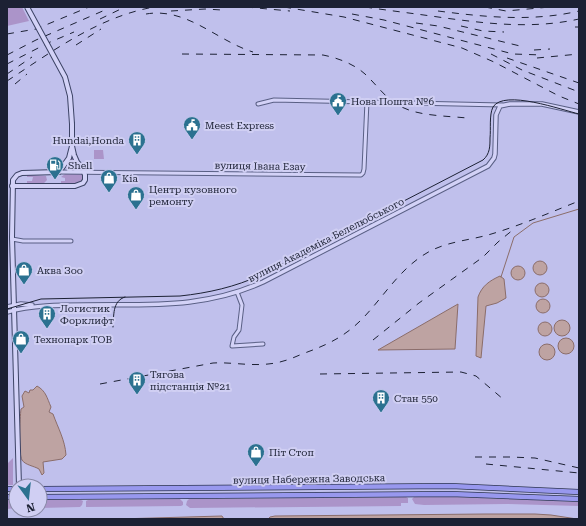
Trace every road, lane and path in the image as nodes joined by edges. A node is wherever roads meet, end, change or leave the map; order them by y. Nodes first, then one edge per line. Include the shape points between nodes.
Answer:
1 (28, 7) edge
2 (367, 101) junction
3 (258, 104) dead end
4 (502, 105) junction
5 (579, 112) edge
6 (72, 146) junction
7 (59, 172) junction
8 (85, 172) junction
9 (12, 186) junction
10 (12, 239) junction
11 (71, 241) dead end
12 (237, 292) junction
13 (14, 305) junction
14 (40, 306) junction
15 (7, 307) edge
16 (14, 310) junction
17 (7, 312) edge
18 (263, 344) dead end
19 (19, 478) edge
20 (48, 489) edge
21 (579, 492) edge
22 (48, 497) edge
23 (579, 499) edge

1 - 6 main road, bridge via 65,77 70,96
2 - 3 street via 274,100
2 - 4 street
2 - 8 street, вулиця Івана Езау via 364,169 361,175
4 - 5 street via 542,104
4 - 12 street, вулиця Академіка Белелюбського via 498,108 496,116 496,154 488,166 269,279
6 - 7 main road via 70,158
6 - 8 main road via 77,162
7 - 8 street, вулиця Івана Езау
7 - 9 main road, вулиця Івана Езау via 19,174 14,178
8 - 9 main road via 84,182 79,185
9 - 10 main road
10 - 11 street
10 - 13 main road
12 - 14 street, вулиця Академіка Белелюбського via 180,304
12 - 18 street via 242,305 239,330 232,346
13 - 14 street, вулиця Академіка Белелюбського
13 - 15 street, вулиця Академіка Белелюбського
13 - 16 main road
14 - 16 street, вулиця Академіка Белелюбського
16 - 17 street, вулиця Академіка Белелюбського
16 - 19 main road
20 - 21 main road, вулиця Набережна Заводська via 451,486
22 - 23 main road, вулиця Набережна Заводська via 451,494

